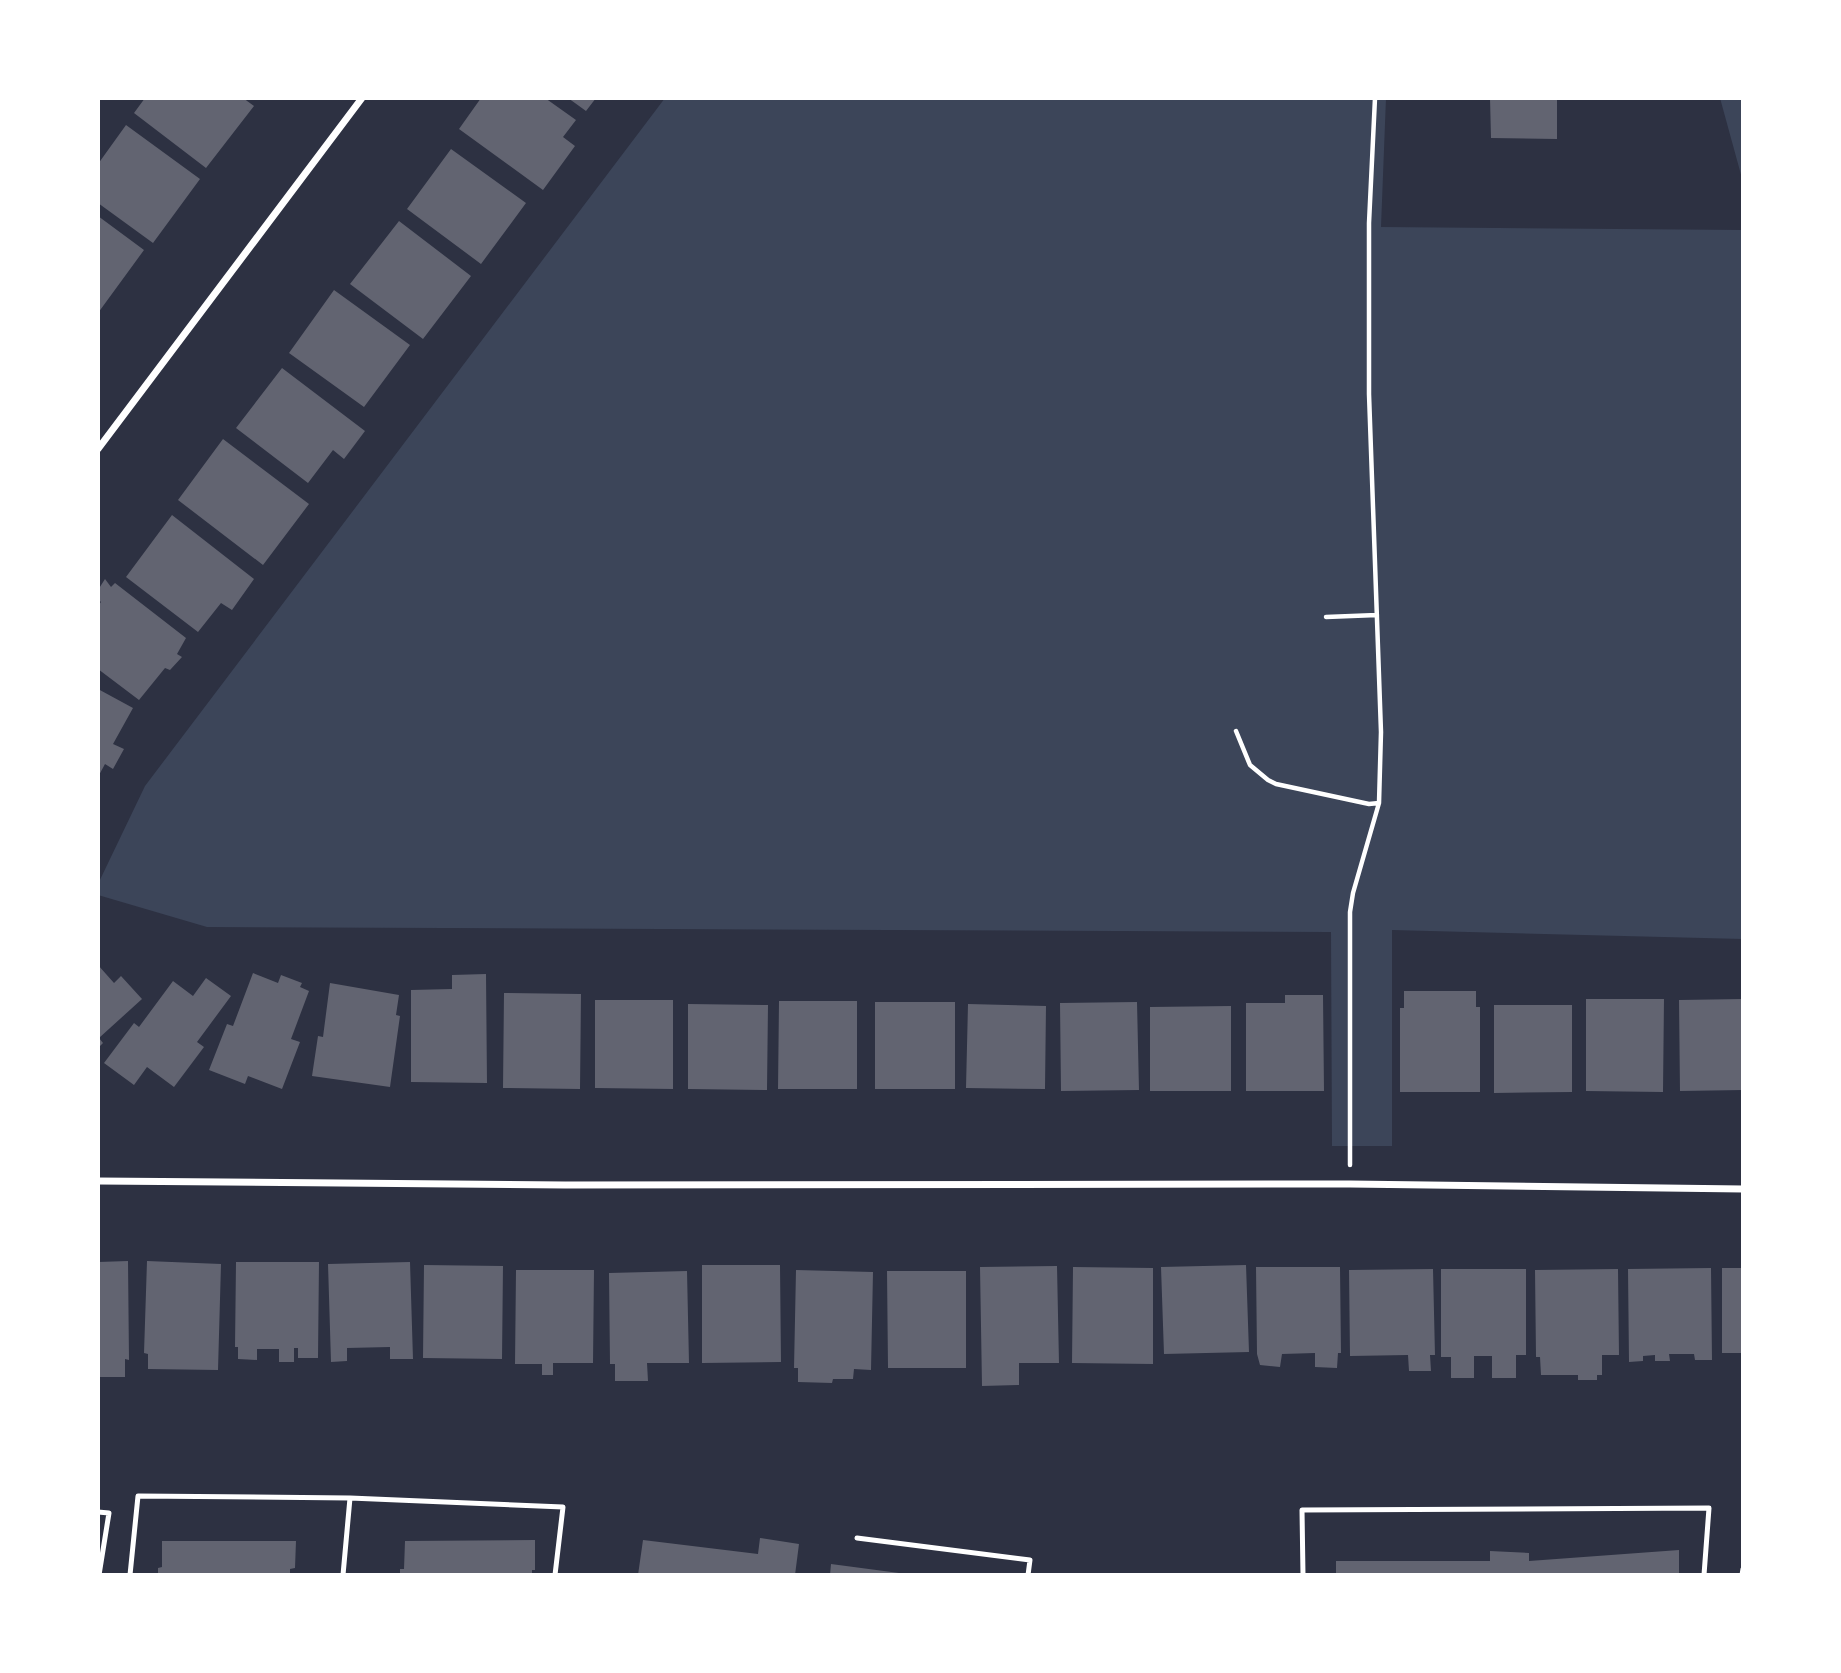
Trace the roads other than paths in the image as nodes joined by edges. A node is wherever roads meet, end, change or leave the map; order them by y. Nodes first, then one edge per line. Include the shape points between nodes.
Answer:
1 (362, 98) edge
2 (98, 449) edge
3 (98, 1181) edge
4 (1743, 1189) edge
5 (350, 1499) junction
6 (98, 1512) edge
7 (858, 1538) dead end
8 (1743, 1569) edge
9 (99, 1575) edge
10 (130, 1575) edge
11 (343, 1575) edge
12 (555, 1575) edge
13 (1028, 1575) edge
14 (1303, 1575) edge
15 (1704, 1575) edge
16 (1742, 1575) edge

1 - 2 street
3 - 4 street
5 - 10 lane via 138,1496
5 - 11 lane
5 - 12 lane via 564,1507
6 - 9 lane via 109,1513
7 - 13 lane via 1030,1560
8 - 16 lane
14 - 15 lane via 1302,1510 1709,1508

